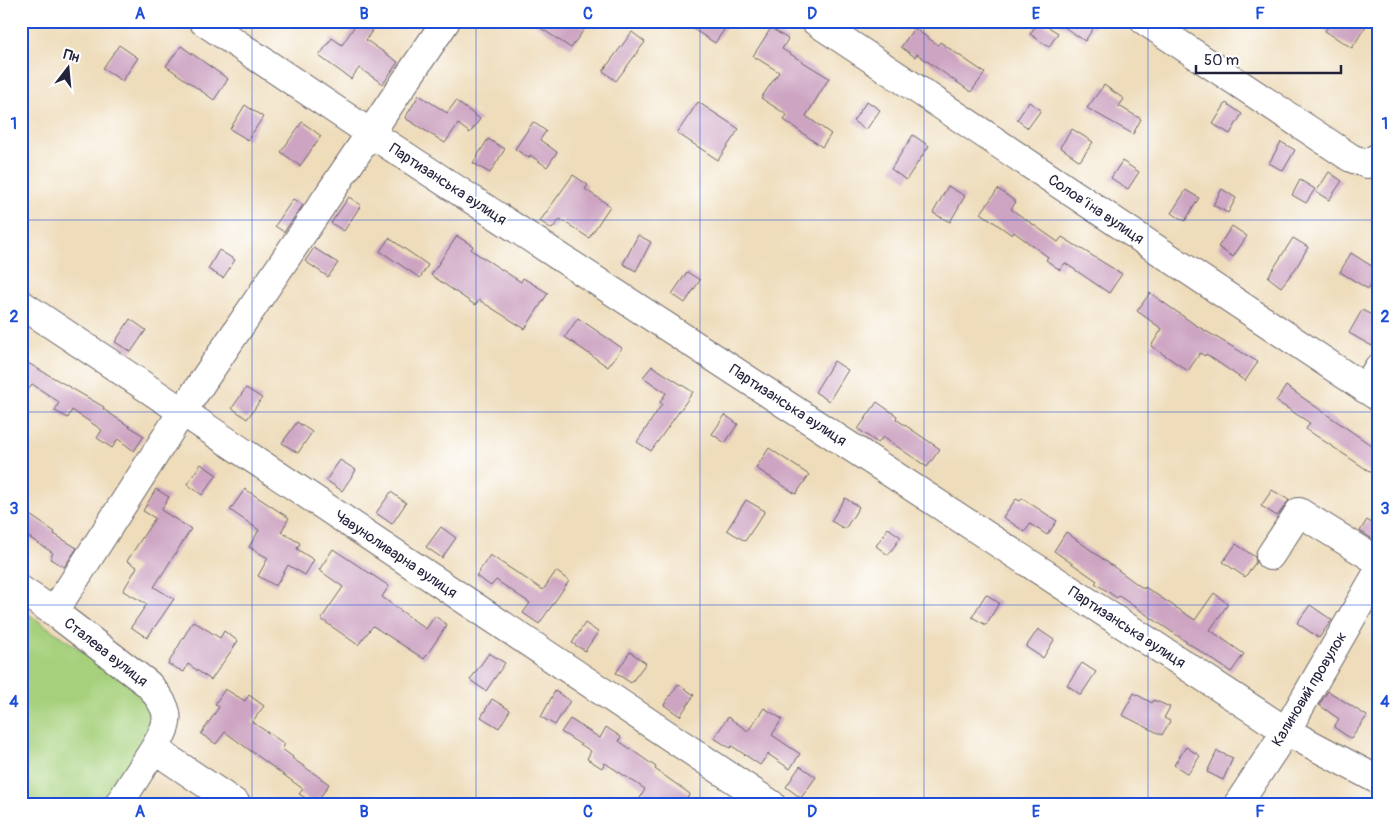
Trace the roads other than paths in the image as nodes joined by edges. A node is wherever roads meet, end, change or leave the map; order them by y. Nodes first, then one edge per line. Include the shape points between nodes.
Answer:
1 (203, 21) edge
2 (446, 21) edge
3 (815, 21) edge
4 (1145, 21) edge
5 (370, 133) junction
6 (1378, 157) edge
7 (21, 304) edge
8 (1373, 385) edge
9 (182, 412) junction
10 (1270, 556) dead end
11 (1378, 561) edge
12 (1374, 586) edge
13 (21, 590) edge
14 (54, 612) junction
15 (1286, 731) junction
16 (154, 749) junction
17 (1378, 780) edge
18 (119, 804) edge
19 (236, 804) edge
20 (771, 804) edge
21 (1238, 804) edge

1 - 5 street, Партизанська вулиця
2 - 5 street
3 - 8 street, Соловʼїна вулиця
4 - 6 street via 1350,158 1367,164
5 - 9 street
5 - 15 street, Партизанська вулиця
7 - 9 street, Чавуноливарна вулиця
9 - 14 street
9 - 20 street, Чавуноливарна вулиця
10 - 11 street via 1299,512
12 - 15 street, Калиновий провулок
13 - 14 street, Сталева вулиця
14 - 16 street, Сталева вулиця via 148,684 161,699 167,715 167,727
15 - 17 street, Партизанська вулиця
15 - 21 street, Калиновий провулок
16 - 18 street, Сталева вулиця
16 - 19 street

